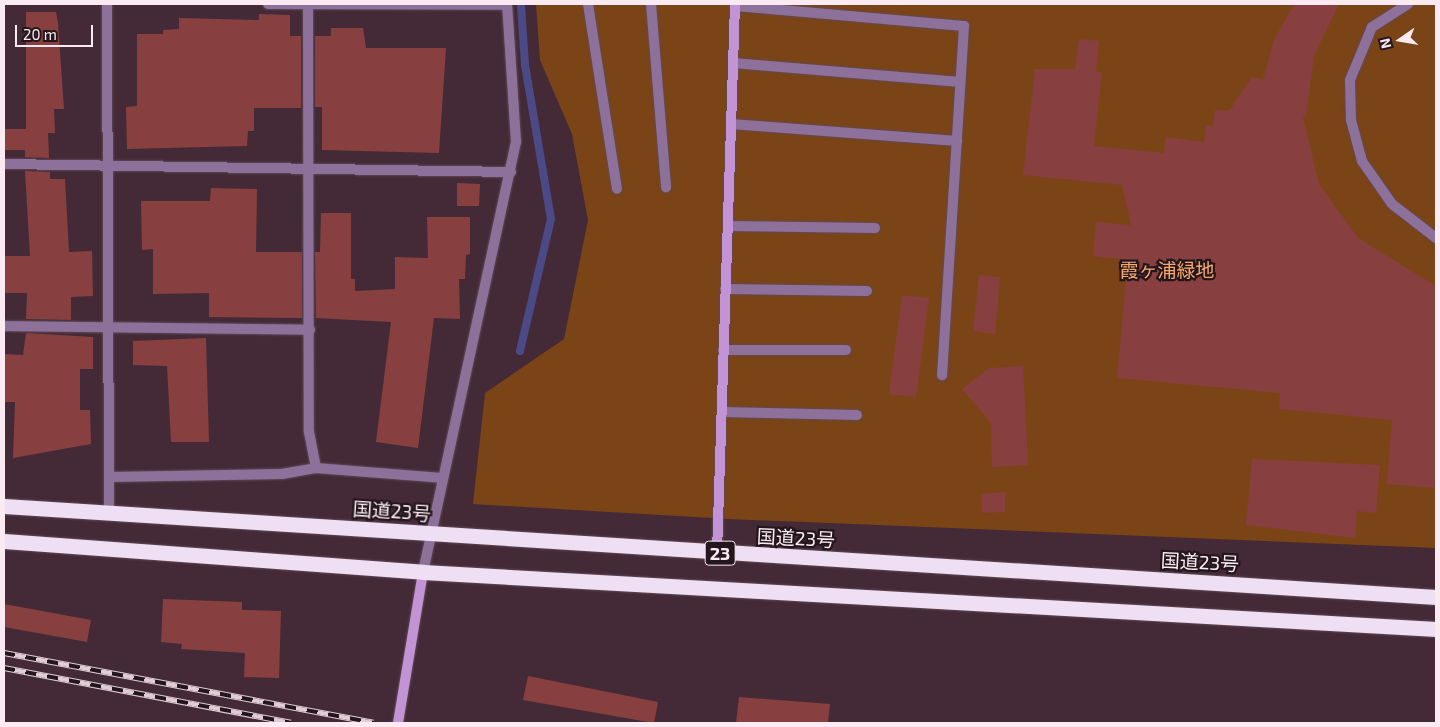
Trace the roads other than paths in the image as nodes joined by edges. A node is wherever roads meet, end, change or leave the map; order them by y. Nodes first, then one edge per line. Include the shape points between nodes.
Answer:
1 (107, 4) edge
2 (268, 4) edge
3 (308, 4) edge
4 (507, 4) edge
5 (588, 4) edge
6 (651, 4) edge
7 (1408, 4) edge
8 (735, 5) edge
9 (733, 62) junction
10 (960, 82) junction
11 (731, 124) junction
12 (957, 141) junction
13 (4, 164) edge
14 (108, 164) junction
15 (309, 168) junction
16 (511, 172) junction
17 (666, 187) dead end
18 (617, 189) dead end
19 (728, 226) junction
20 (875, 228) dead end
21 (1436, 238) edge
22 (726, 289) junction
23 (867, 291) dead end
24 (4, 326) edge
25 (110, 327) junction
26 (310, 330) junction
27 (724, 350) junction
28 (846, 350) dead end
29 (942, 375) dead end
30 (722, 412) junction
31 (857, 415) dead end
32 (316, 468) junction
33 (110, 477) junction
34 (442, 478) junction
35 (4, 506) edge
36 (109, 513) junction
37 (431, 534) junction
38 (4, 541) edge
39 (717, 553) junction
40 (423, 572) junction
41 (1436, 596) edge
42 (1436, 629) edge
43 (398, 723) edge

1 - 14 street
2 - 3 street
3 - 4 street
3 - 15 street
4 - 16 street via 516,142
5 - 18 street
6 - 17 street
7 - 21 street via 1372,27 1350,80 1352,120 1362,161 1392,204
8 - 9 street
8 - 10 street via 964,26
9 - 10 street
9 - 11 street
10 - 12 street
11 - 12 street
11 - 19 street
12 - 29 street
13 - 14 street
14 - 15 street
14 - 25 street
15 - 16 street
15 - 26 street
16 - 34 street
19 - 20 street
19 - 22 street
22 - 23 street
22 - 27 street
24 - 25 street
25 - 26 street
25 - 33 street
26 - 32 street via 309,432
27 - 28 street
27 - 30 street
30 - 31 street
30 - 39 street
32 - 33 street via 282,474
32 - 34 street
33 - 36 street
34 - 37 street
35 - 36 highway, 国道23号 / 23
36 - 37 highway, 国道23号 / 23
37 - 39 highway, 国道23号 / 23
37 - 40 street
38 - 40 highway, 23
39 - 41 highway, 国道23号 / 23
40 - 42 highway, 23
40 - 43 street

